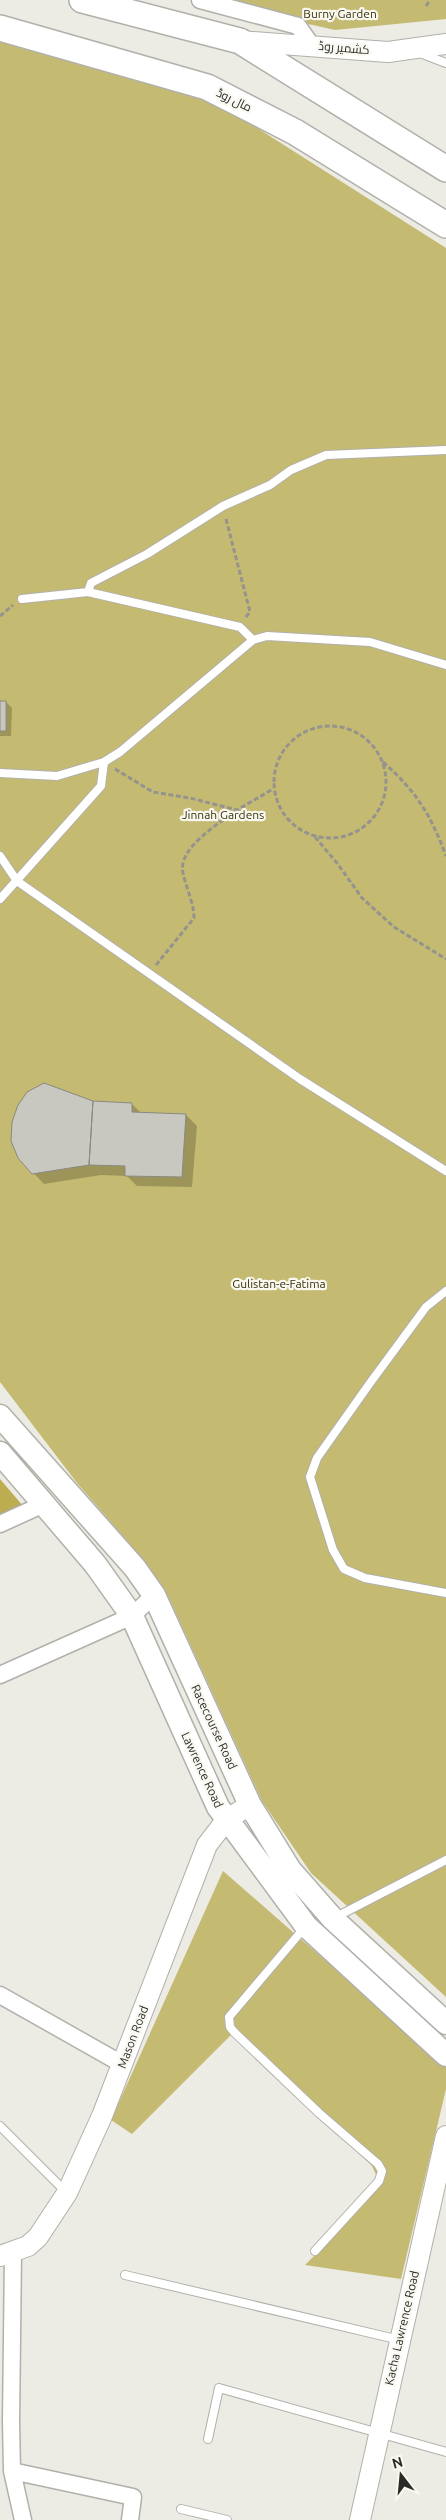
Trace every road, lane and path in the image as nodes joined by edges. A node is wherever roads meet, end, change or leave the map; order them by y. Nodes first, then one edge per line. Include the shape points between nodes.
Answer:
1 (82, 0) edge
2 (200, 0) edge
3 (430, 0) edge
4 (426, 6) dead end
5 (0, 28) edge
6 (240, 41) junction
7 (446, 44) edge
8 (312, 46) junction
9 (413, 50) junction
10 (446, 64) edge
11 (446, 169) edge
12 (446, 225) edge
13 (446, 450) edge
14 (223, 506) junction
15 (88, 592) junction
16 (22, 599) dead end
17 (240, 627) junction
18 (253, 640) junction
19 (446, 664) edge
20 (104, 762) junction
21 (382, 762) junction
22 (0, 773) edge
23 (273, 790) junction
24 (237, 810) junction
25 (315, 837) junction
26 (0, 856) edge
27 (446, 856) edge
28 (17, 880) junction
29 (0, 900) edge
30 (446, 959) edge
31 (149, 973) junction
32 (446, 1171) edge
33 (446, 1291) edge
34 (0, 1416) edge
35 (0, 1453) edge
36 (44, 1504) junction
37 (0, 1524) edge
38 (446, 1593) edge
39 (154, 1595) junction
40 (132, 1616) junction
41 (0, 1676) edge
42 (250, 1805) junction
43 (227, 1819) junction
44 (446, 1860) edge
45 (322, 1928) junction
46 (0, 1995) edge
47 (446, 2023) edge
48 (446, 2055) edge
49 (122, 2064) junction
50 (0, 2126) edge
51 (446, 2136) edge
52 (67, 2193) junction
53 (315, 2251) dead end
54 (7, 2254) edge
55 (124, 2275) dead end
56 (400, 2340) junction
57 (379, 2432) junction
58 (208, 2439) dead end
59 (446, 2452) edge
60 (12, 2471) junction
61 (181, 2509) dead end
62 (23, 2520) edge
63 (130, 2520) edge
64 (226, 2520) edge
65 (360, 2520) edge

1 - 6 main road
2 - 8 street via 298,26
3 - 4 path
5 - 12 main road, مال روڈ via 207,87 295,132
6 - 8 street, کشمیر روڈ
6 - 11 main road
7 - 9 street, کشمیر روڈ
8 - 9 street, کشمیر روڈ via 388,52
9 - 10 lane
13 - 14 lane via 326,455
14 - 15 lane via 147,554 92,582
14 - 17 path via 250,612
15 - 16 lane
15 - 17 lane
17 - 18 lane
18 - 19 lane via 267,636 370,642
18 - 20 lane
20 - 22 lane via 57,776
20 - 24 path via 153,792
20 - 28 lane via 101,786
21 - 23 path via 380,754 365,737 345,727 323,726 302,733 285,747 275,767
21 - 25 path via 387,775 385,797 375,817 359,832 337,839
21 - 27 path via 403,780 433,821
23 - 24 path
23 - 25 path via 285,816 295,827
24 - 31 path via 194,843 186,854 182,870 194,918
25 - 30 path via 362,898 394,927
26 - 28 lane
28 - 29 lane
28 - 31 lane
31 - 32 lane via 300,1079
33 - 38 lane via 426,1307 370,1383 317,1458 310,1477 333,1550 344,1569 365,1578
34 - 39 main road, Racecourse Road via 135,1568
35 - 36 main road, Lawrence Road
36 - 37 street
36 - 40 main road, Lawrence Road via 95,1564
39 - 40 street
39 - 42 main road, Racecourse Road
40 - 41 street
40 - 43 main road, Lawrence Road via 218,1807
42 - 43 street, Mason Road
42 - 45 main road, Racecourse Road
43 - 45 main road, Lawrence Road
43 - 49 street, Mason Road via 206,1845
44 - 45 lane
45 - 47 main road, Racecourse Road
45 - 48 main road, Lawrence Road
45 - 53 lane via 229,2016 234,2032 382,2171 379,2181
46 - 49 street
49 - 52 street, Mason Road
50 - 52 lane
51 - 56 street, Kacha Lawrence Road
52 - 54 street, Mason Road via 38,2237 28,2246
54 - 60 street
55 - 56 lane
56 - 57 street, Kacha Lawrence Road
57 - 58 lane via 219,2388
57 - 59 lane
57 - 65 street, Kacha Lawrence Road
60 - 62 street
60 - 63 street via 133,2497
61 - 64 lane

